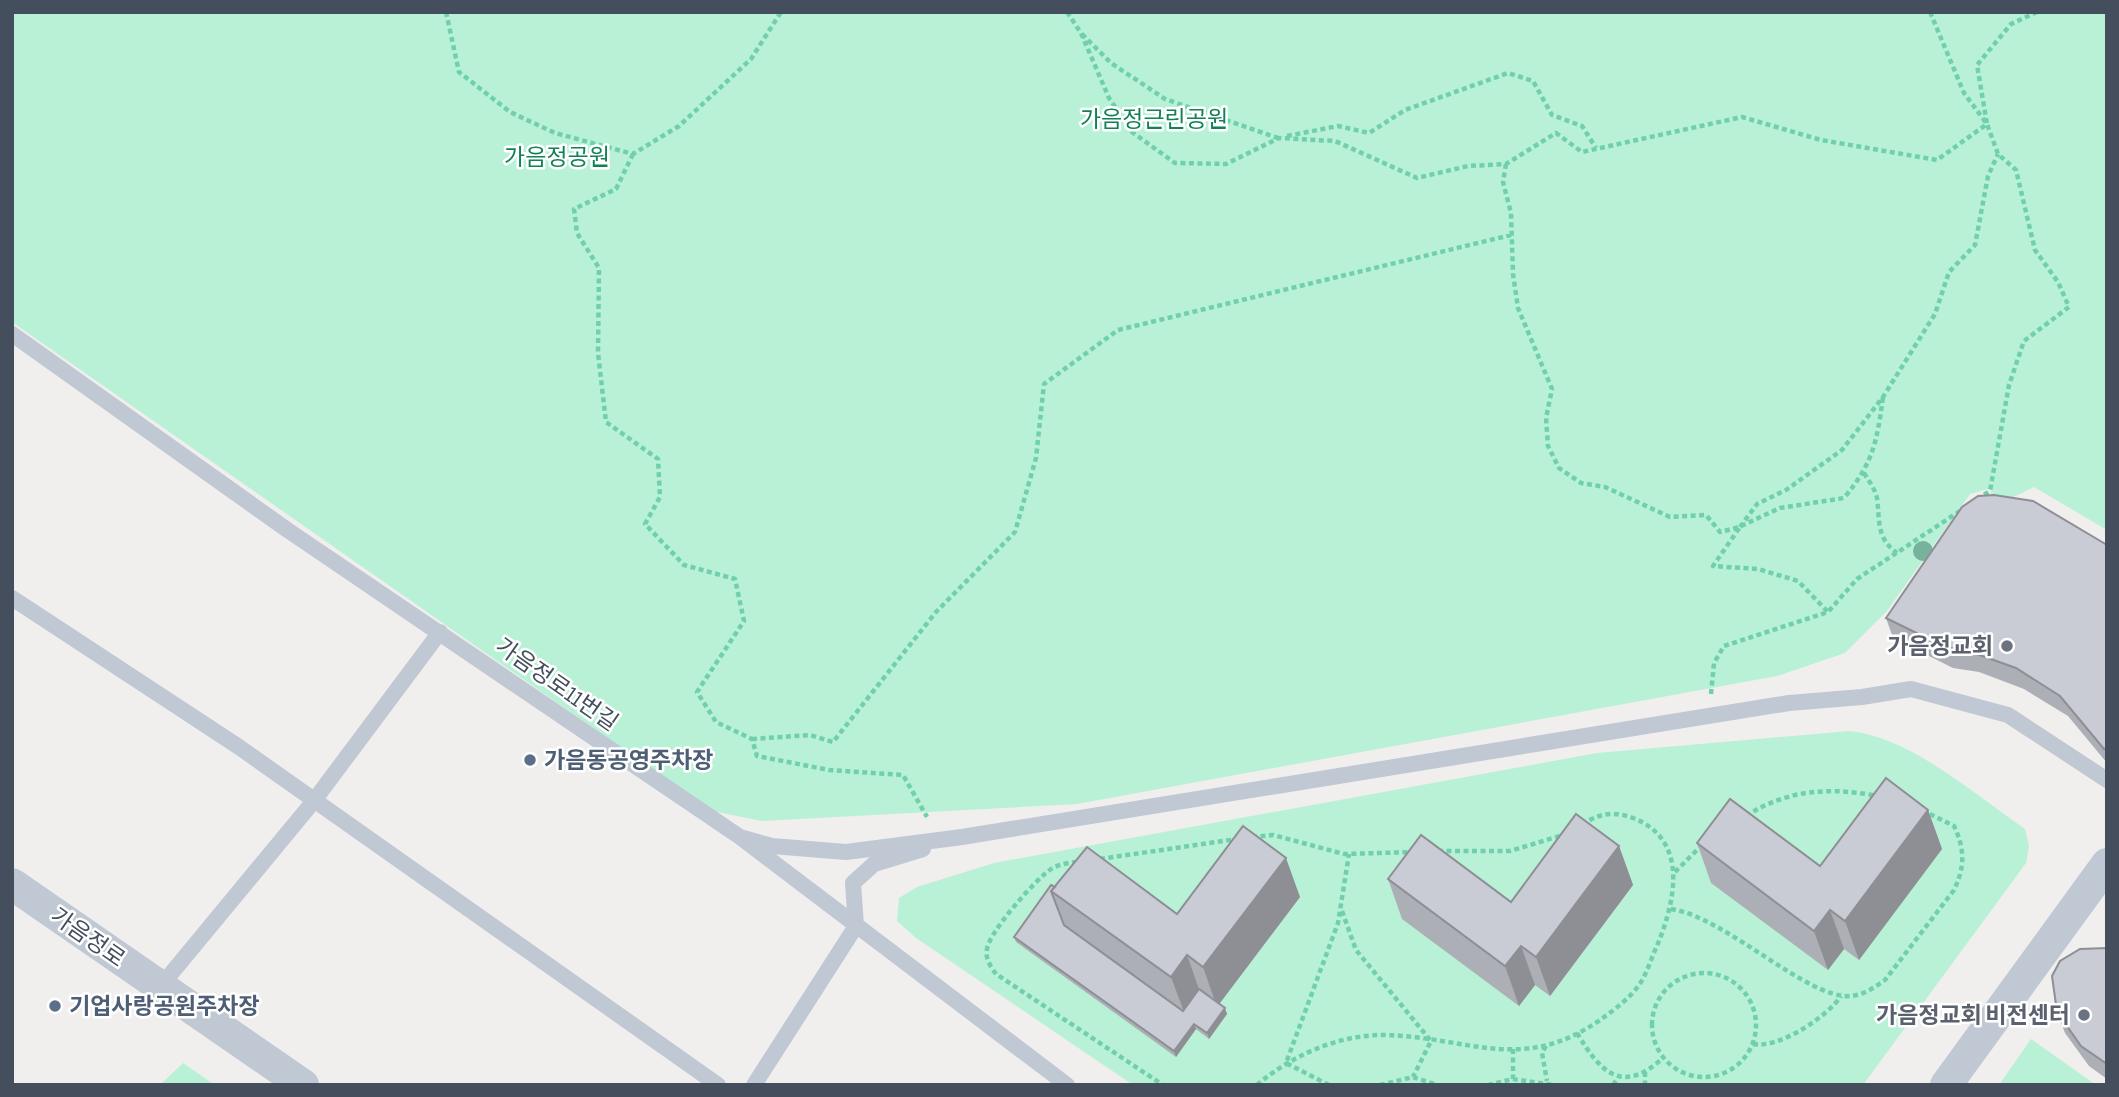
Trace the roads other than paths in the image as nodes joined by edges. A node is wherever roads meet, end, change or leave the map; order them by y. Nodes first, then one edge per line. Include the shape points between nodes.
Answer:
1 (12, 334) edge
2 (12, 598) edge
3 (440, 632) junction
4 (2107, 780) edge
5 (313, 802) junction
6 (740, 837) junction
7 (962, 837) junction
8 (2107, 864) edge
9 (12, 884) edge
10 (856, 926) junction
11 (160, 987) junction
12 (303, 1085) edge
13 (718, 1085) edge
14 (754, 1085) edge
15 (1067, 1085) edge
16 (1946, 1085) edge

1 - 3 lane, 가음정로11번길
2 - 5 lane via 239,747
3 - 5 lane
3 - 6 lane, 가음정로11번길
4 - 7 lane via 2008,715 1911,689 1703,717
5 - 11 lane
5 - 13 lane
6 - 7 lane via 772,846 846,852
6 - 10 lane, 가음정로11번길
7 - 10 lane via 874,864 853,883
8 - 16 street
9 - 11 street, 가음정로
10 - 14 lane
10 - 15 lane, 가음정로11번길
11 - 12 street, 가음정로

